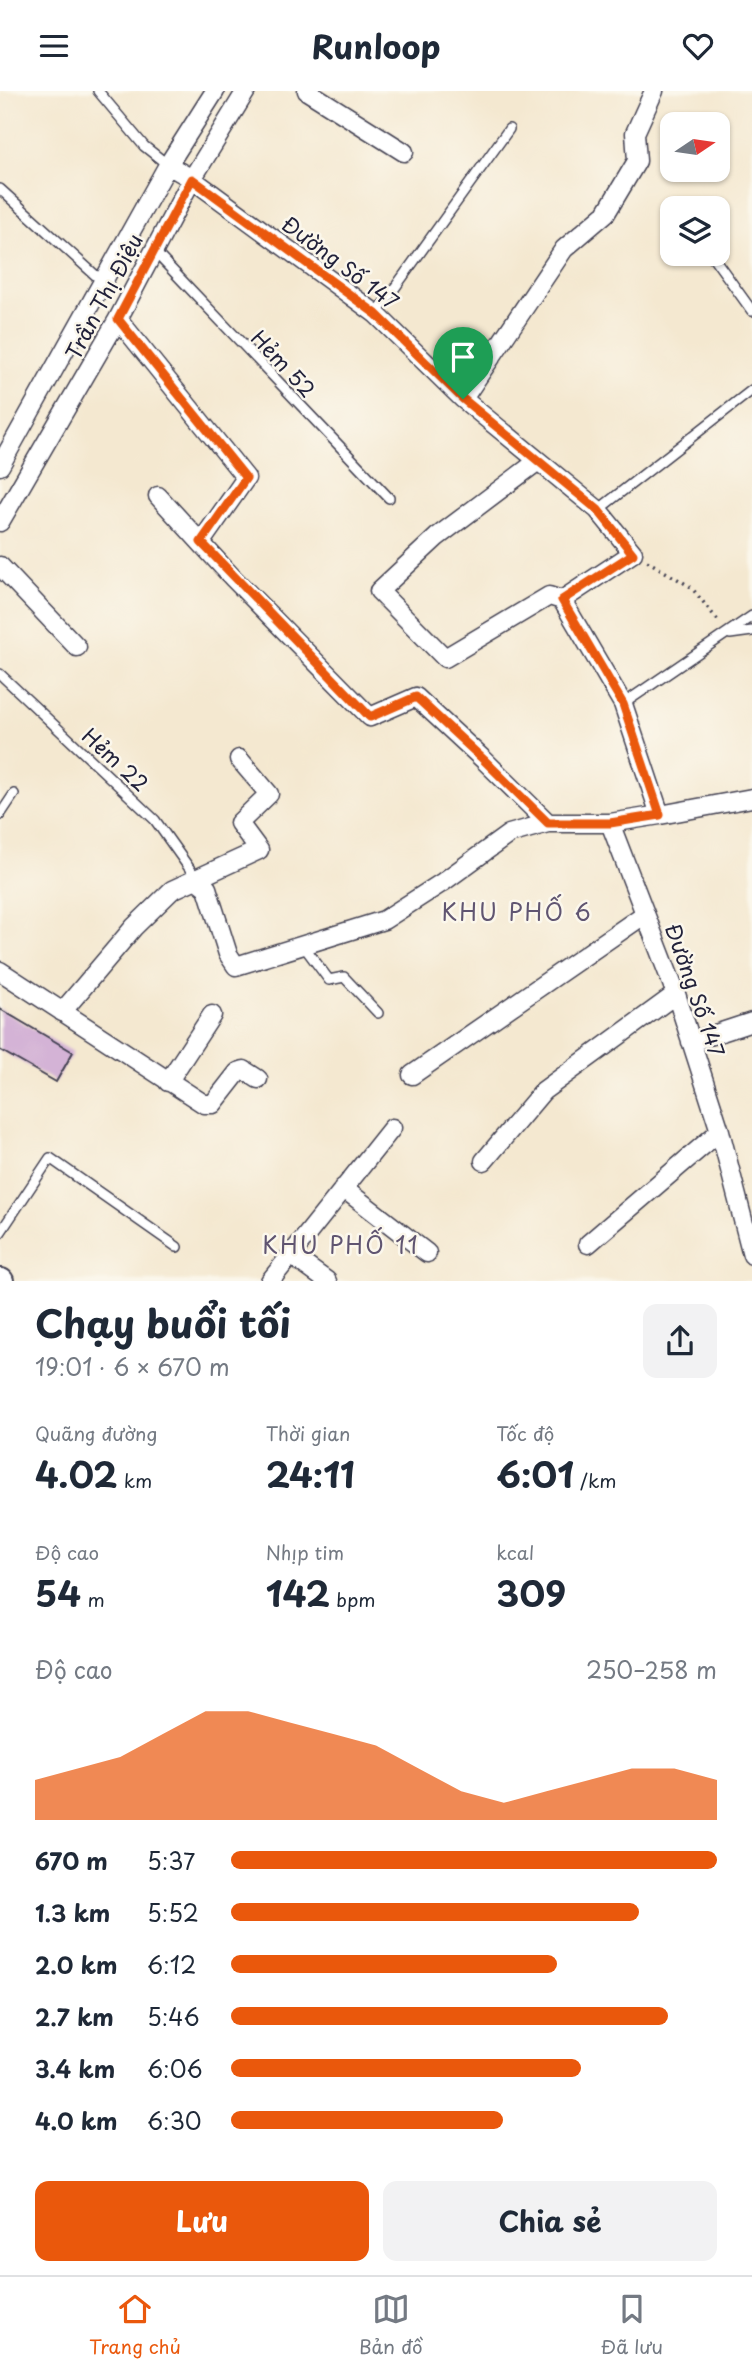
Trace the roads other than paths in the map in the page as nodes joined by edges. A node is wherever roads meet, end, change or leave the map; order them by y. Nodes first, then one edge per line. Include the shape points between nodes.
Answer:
1 (98, 91) edge
2 (215, 91) edge
3 (246, 91) edge
4 (307, 91) edge
5 (654, 91) edge
6 (509, 129) dead end
7 (404, 152) dead end
8 (168, 165) junction
9 (192, 179) junction
10 (0, 189) edge
11 (154, 251) junction
12 (720, 266) edge
13 (104, 283) junction
14 (752, 311) edge
15 (376, 314) junction
16 (118, 319) junction
17 (752, 390) edge
18 (463, 399) junction
19 (3, 461) edge
20 (538, 461) junction
21 (31, 472) junction
22 (158, 496) dead end
23 (389, 498) dead end
24 (598, 510) junction
25 (0, 522) edge
26 (201, 542) junction
27 (0, 566) edge
28 (562, 600) junction
29 (752, 616) edge
30 (752, 631) edge
31 (729, 634) junction
32 (77, 647) dead end
33 (0, 674) edge
34 (623, 704) junction
35 (239, 759) dead end
36 (14, 794) dead end
37 (752, 798) edge
38 (0, 815) edge
39 (660, 815) junction
40 (548, 823) junction
41 (610, 823) junction
42 (197, 880) junction
43 (645, 914) junction
44 (303, 945) junction
45 (0, 971) edge
46 (676, 994) junction
47 (62, 1012) junction
48 (378, 1013) dead end
49 (212, 1015) dead end
50 (752, 1022) edge
51 (691, 1042) junction
52 (412, 1075) dead end
53 (258, 1079) dead end
54 (168, 1082) junction
55 (392, 1128) dead end
56 (720, 1131) junction
57 (484, 1161) dead end
58 (343, 1188) junction
59 (0, 1233) edge
60 (588, 1244) dead end
61 (177, 1247) dead end
62 (427, 1253) dead end
63 (291, 1255) junction
64 (752, 1255) edge
65 (271, 1281) edge
66 (327, 1281) edge

1 - 8 lane via 144,146
2 - 8 street, Trần Thị Điệu
3 - 9 street, Trần Thị Điệu
4 - 7 street
5 - 18 street via 635,133 637,161 606,212 564,249
6 - 15 lane
8 - 9 street, Đường Số 147
8 - 13 street, Trần Thị Điệu
9 - 11 street, Trần Thị Điệu
9 - 15 street, Đường Số 147
10 - 13 lane
11 - 16 street, Trần Thị Điệu
11 - 23 lane, Hẻm 52
12 - 14 lane
13 - 19 street, Trần Thị Điệu
15 - 18 street, Đường Số 147
16 - 21 street, Trần Thị Điệu
16 - 26 street via 246,478
17 - 24 lane
18 - 20 street, Đường Số 147
19 - 21 street
20 - 24 street, Đường Số 147
20 - 28 street via 437,537 379,591 444,658 549,596
21 - 25 street, Trần Thị Điệu
22 - 26 street
24 - 28 street, Đường Số 147 via 633,554
26 - 40 street via 370,717 416,697
27 - 32 street
28 - 34 street
29 - 31 lane
30 - 31 lane
31 - 34 lane
33 - 42 lane, Hẻm 22 via 156,820
34 - 39 street
35 - 42 street via 269,795 239,823 260,849
36 - 38 lane
37 - 39 street
39 - 41 street
40 - 41 street
40 - 44 street via 509,834 384,920
41 - 43 street, Đường Số 147
42 - 44 street via 207,888 236,966
42 - 47 street via 172,890 134,927
43 - 46 street, Đường Số 147
43 - 52 street
44 - 48 lane via 329,980 344,977
45 - 47 street
46 - 51 street, Đường Số 147
46 - 57 street via 543,1091
47 - 54 street
49 - 54 street
50 - 51 street
51 - 56 street, Đường Số 147
53 - 54 street via 244,1070 238,1072 208,1105
55 - 58 street
56 - 60 street
56 - 64 street, Đường Số 147
58 - 62 street
58 - 63 street
59 - 61 lane via 50,1159
63 - 65 street
63 - 66 street

